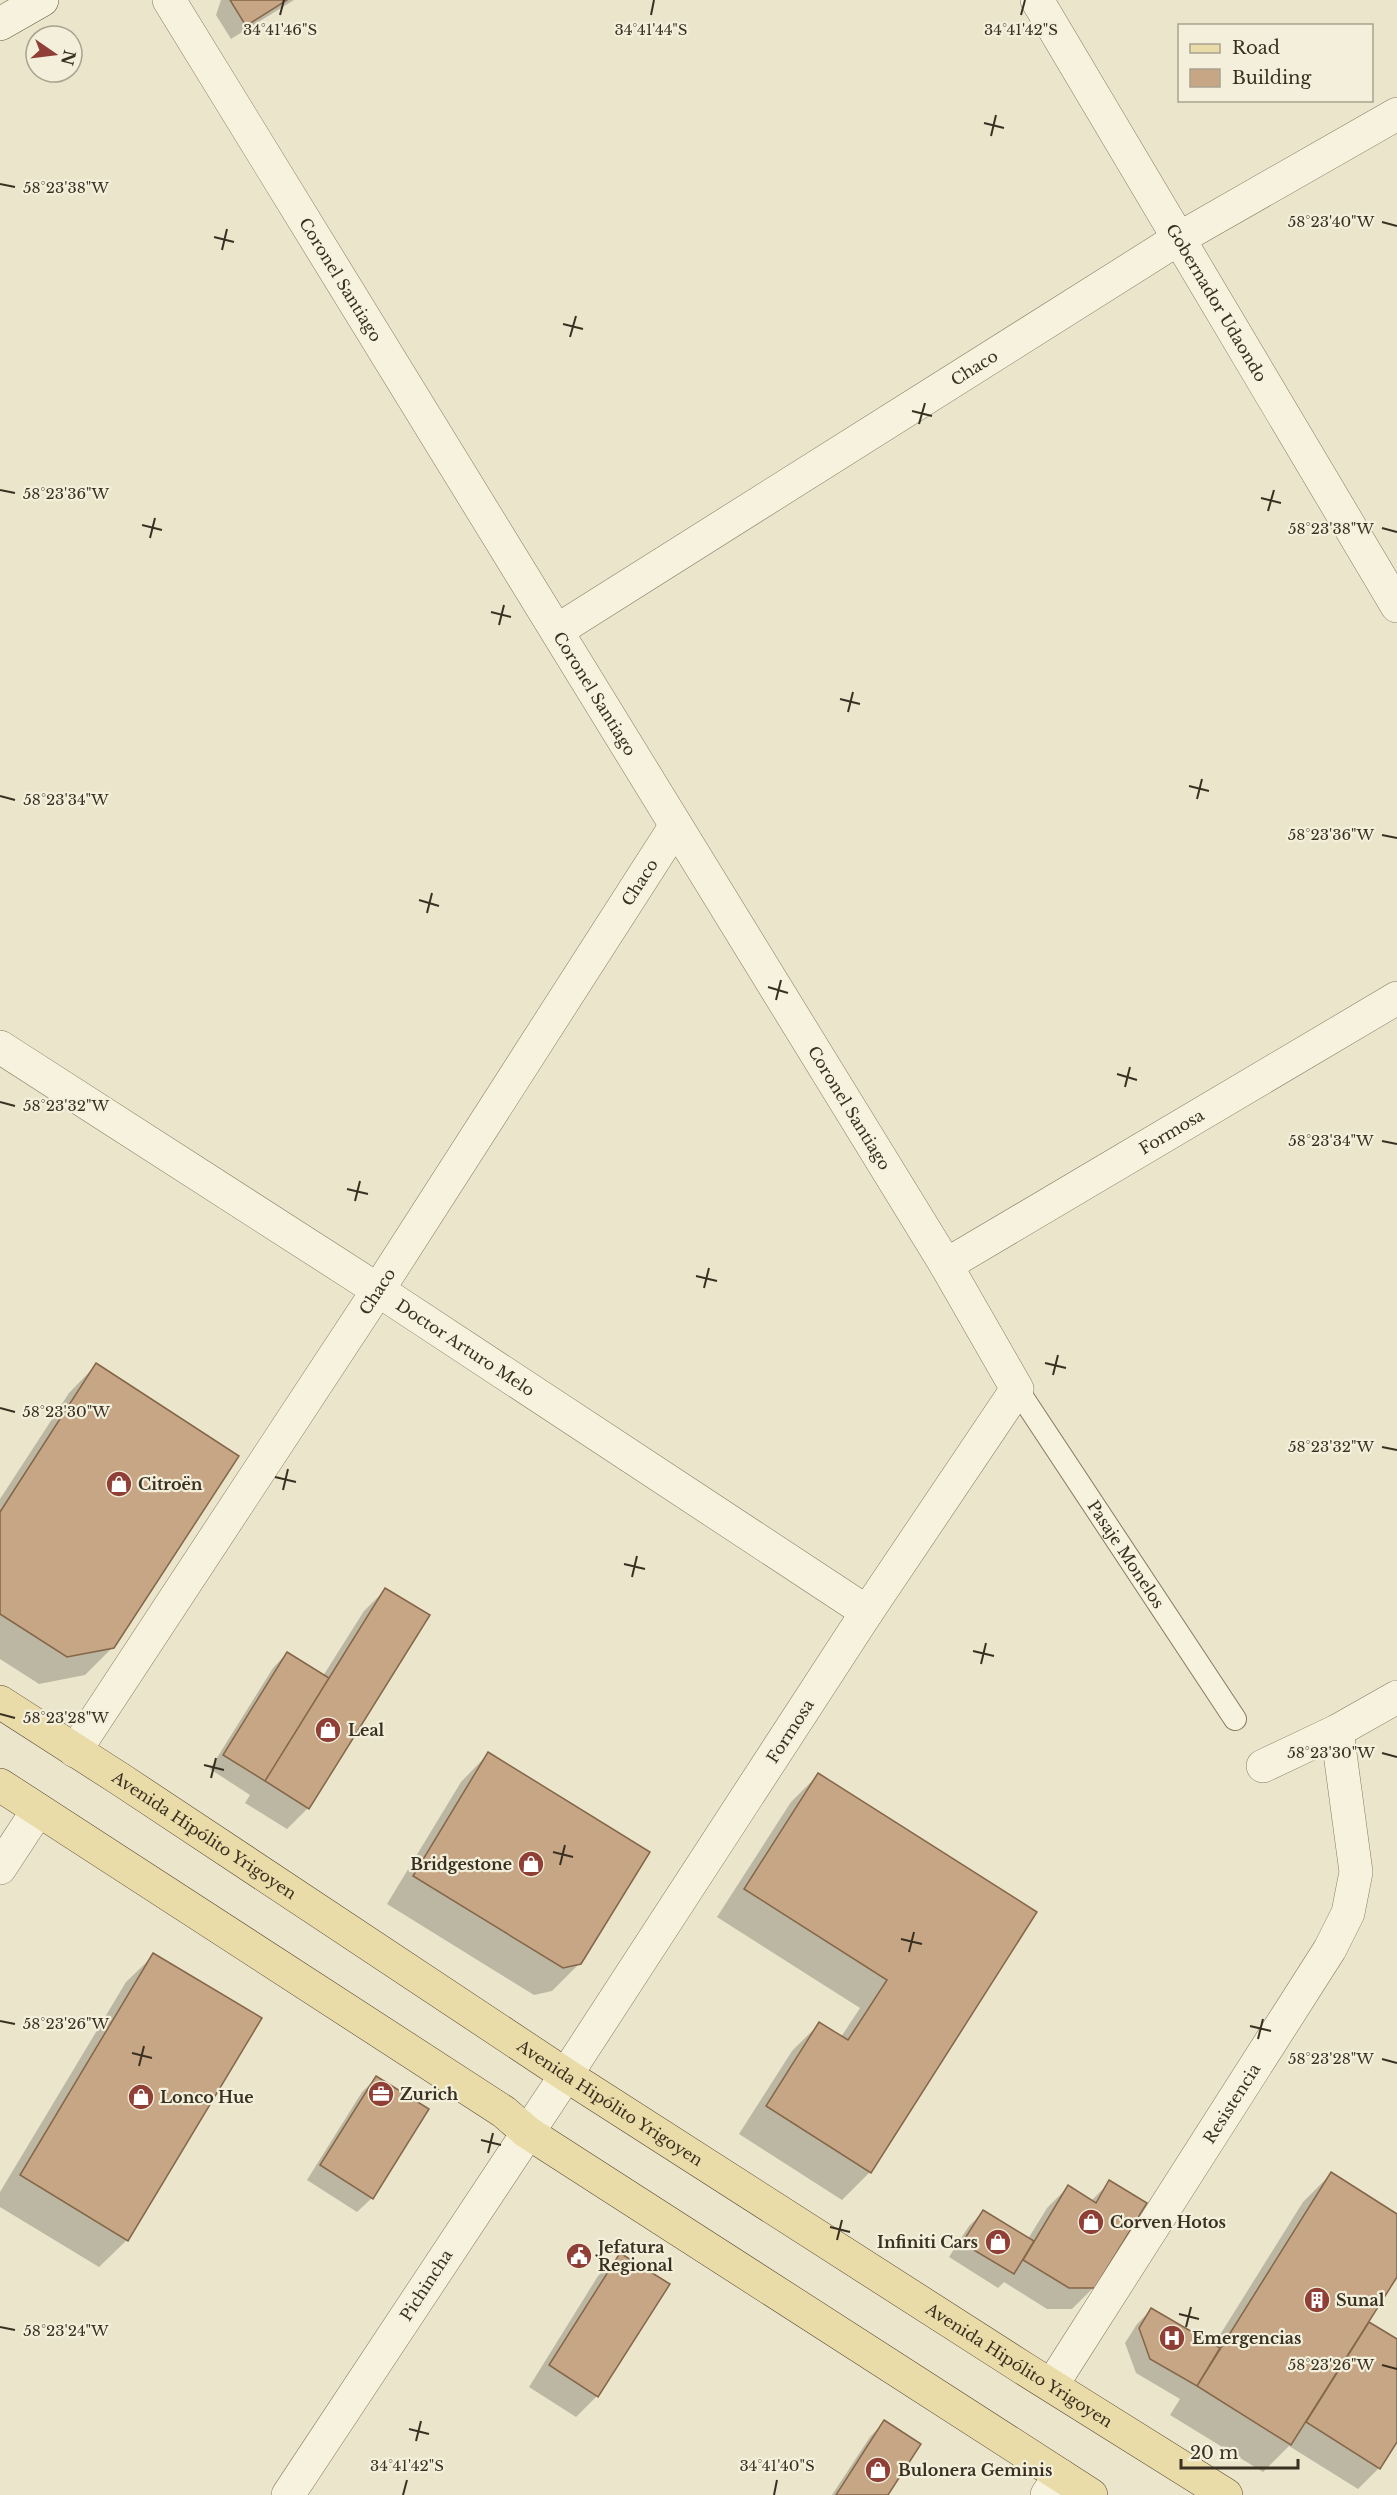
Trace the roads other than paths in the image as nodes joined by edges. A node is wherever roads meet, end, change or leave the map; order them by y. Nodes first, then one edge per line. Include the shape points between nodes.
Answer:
1 (42, 0) edge
2 (169, 0) edge
3 (1037, 0) edge
4 (0, 24) edge
5 (1397, 114) edge
6 (1178, 239) junction
7 (1397, 606) edge
8 (558, 630) junction
9 (675, 827) junction
10 (1397, 998) edge
11 (0, 1047) edge
12 (946, 1266) junction
13 (378, 1290) junction
14 (1017, 1389) junction
15 (867, 1612) junction
16 (1397, 1697) edge
17 (0, 1702) edge
18 (1235, 1719) dead end
19 (1337, 1731) junction
20 (75, 1751) junction
21 (1263, 1766) dead end
22 (0, 1785) edge
23 (38, 1810) junction
24 (0, 1868) edge
25 (566, 2075) junction
26 (527, 2132) junction
27 (1052, 2385) junction
28 (1053, 2485) edge
29 (288, 2495) edge
30 (1091, 2495) edge
31 (1226, 2495) edge

1 - 4 street
2 - 8 street, Coronel Santiago
3 - 6 street, Gobernador Udaondo
5 - 6 street, Chaco
6 - 7 street, Gobernador Udaondo
6 - 8 street, Chaco
8 - 9 street, Coronel Santiago
9 - 12 street, Coronel Santiago
9 - 13 street, Chaco
10 - 12 street, Formosa
11 - 13 street, Doctor Arturo Melo
12 - 14 street, Coronel Santiago
13 - 15 street, Doctor Arturo Melo
13 - 20 street, Chaco
14 - 15 street, Formosa
14 - 18 lane, Pasaje Monelos
15 - 25 street, Formosa
16 - 19 street
17 - 20 main road, Avenida Hipólito Yrigoyen
19 - 21 street
19 - 27 street, Resistencia via 1356,1872 1348,1913 1330,1949
20 - 25 main road, Avenida Hipólito Yrigoyen
22 - 23 main road
23 - 24 street
23 - 26 main road via 504,2112
25 - 26 street, Pichincha
25 - 27 main road, Avenida Hipólito Yrigoyen
26 - 28 main road
26 - 29 street, Pichincha
27 - 31 main road, Avenida Hipólito Yrigoyen
28 - 30 main road

